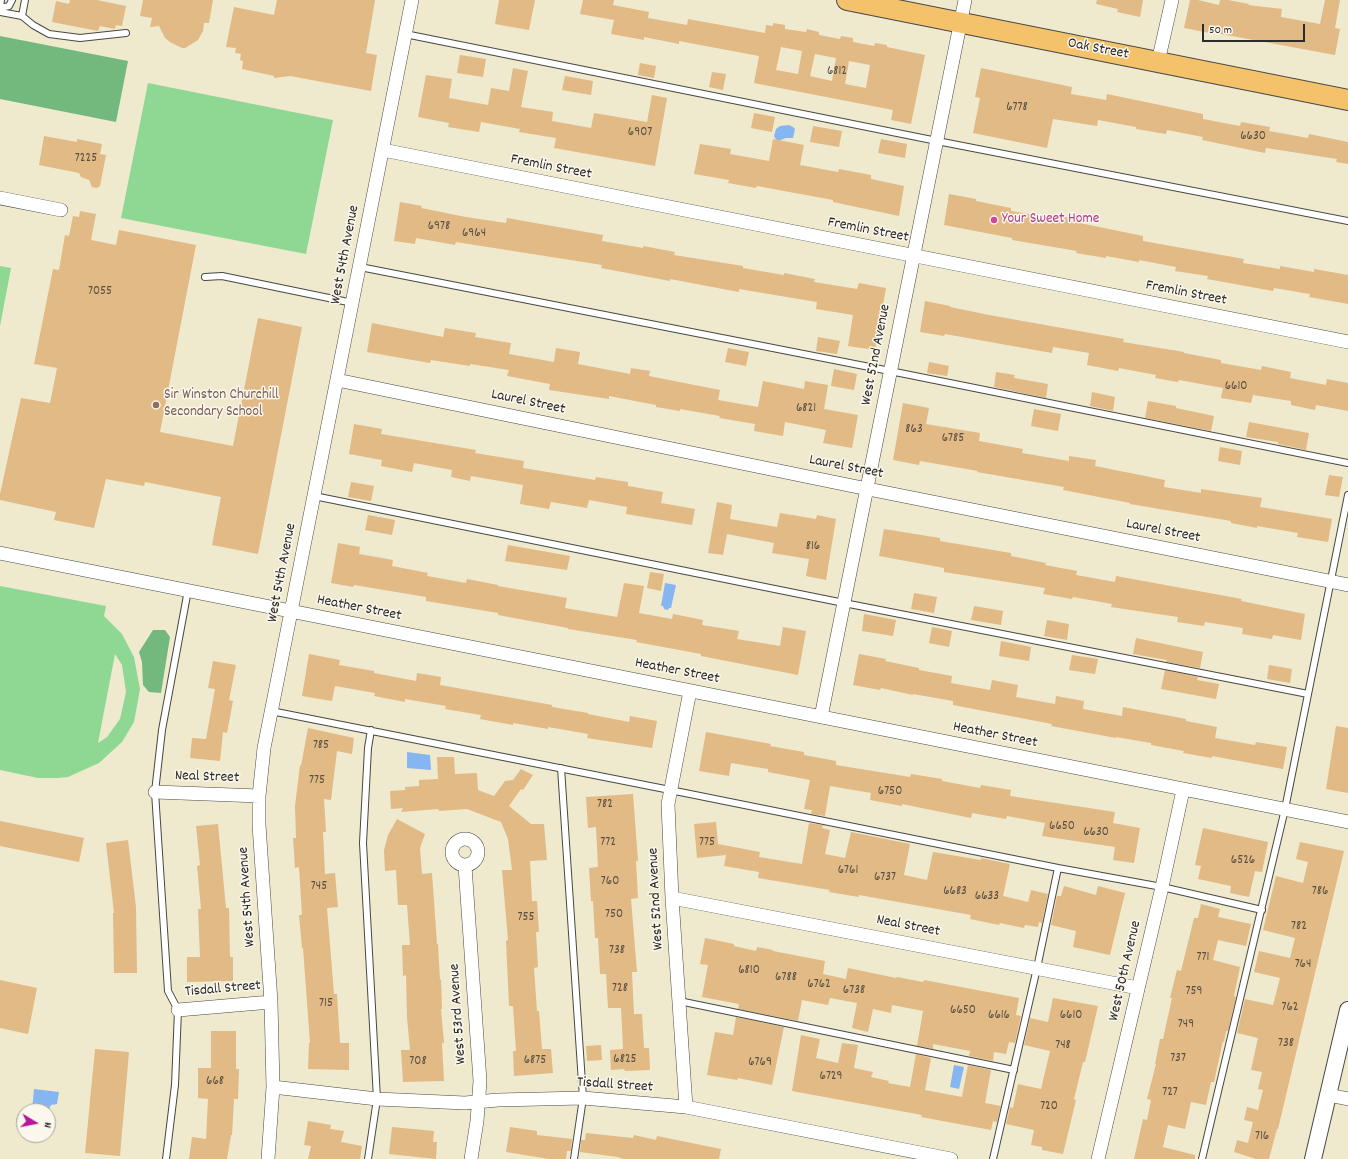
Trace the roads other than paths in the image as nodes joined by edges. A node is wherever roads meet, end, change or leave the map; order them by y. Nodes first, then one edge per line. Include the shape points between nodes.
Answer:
1 (1, 0) edge
2 (12, 0) edge
3 (25, 0) edge
4 (412, 0) edge
5 (847, 0) edge
6 (965, 0) edge
7 (1172, 0) edge
8 (0, 8) edge
9 (0, 12) edge
10 (22, 16) junction
11 (961, 22) junction
12 (126, 33) dead end
13 (405, 34) junction
14 (1158, 62) junction
15 (1348, 100) edge
16 (937, 141) junction
17 (382, 150) junction
18 (0, 198) edge
19 (61, 210) dead end
20 (1348, 221) edge
21 (914, 256) junction
22 (360, 267) junction
23 (206, 277) dead end
24 (353, 302) junction
25 (1348, 342) edge
26 (890, 371) junction
27 (337, 380) junction
28 (1348, 463) edge
29 (866, 488) junction
30 (314, 496) junction
31 (1348, 496) edge
32 (0, 553) edge
33 (1331, 582) junction
34 (1348, 585) edge
35 (188, 590) junction
36 (844, 602) junction
37 (292, 612) junction
38 (690, 691) junction
39 (1308, 694) junction
40 (271, 711) junction
41 (821, 717) junction
42 (371, 730) junction
43 (561, 768) junction
44 (670, 790) junction
45 (1183, 790) junction
46 (155, 792) junction
47 (259, 796) junction
48 (1285, 809) junction
49 (1348, 822) edge
50 (466, 866) dead end
51 (1058, 868) junction
52 (1162, 887) junction
53 (672, 898) junction
54 (1262, 910) junction
55 (1037, 968) junction
56 (1138, 988) junction
57 (678, 1001) junction
58 (271, 1002) junction
59 (178, 1010) junction
60 (1348, 1010) edge
61 (1014, 1070) junction
62 (273, 1087) junction
63 (1328, 1094) junction
64 (582, 1098) junction
65 (377, 1099) junction
66 (1348, 1099) edge
67 (479, 1102) junction
68 (686, 1107) junction
69 (890, 1153) edge
70 (166, 1159) edge
71 (268, 1159) edge
72 (368, 1159) edge
73 (471, 1159) edge
74 (574, 1159) edge
75 (951, 1159) edge
76 (993, 1159) edge
77 (1098, 1159) edge
78 (1202, 1159) edge
79 (1313, 1159) edge

1 - 8 lane
2 - 8 lane via 9,6
3 - 10 lane
4 - 13 street, West 54th Avenue
5 - 11 main road, Oak Street
6 - 11 street, West 52nd Avenue
7 - 14 street
9 - 10 lane
10 - 12 lane via 49,34 80,38
11 - 14 main road, Oak Street
11 - 16 street, West 52nd Avenue
13 - 16 lane
13 - 17 street, West 54th Avenue
14 - 15 main road, Oak Street
16 - 20 lane
16 - 21 street, West 52nd Avenue
17 - 21 street, Fremlin Street
17 - 22 street, West 54th Avenue
18 - 19 street
21 - 25 street, Fremlin Street
21 - 26 street, West 52nd Avenue
22 - 24 street, West 54th Avenue
22 - 26 lane
23 - 24 lane via 222,276
24 - 27 street, West 54th Avenue
26 - 28 lane
26 - 29 street, West 52nd Avenue
27 - 29 street, Laurel Street
27 - 30 street, West 54th Avenue
29 - 33 street, Laurel Street
29 - 36 street, West 52nd Avenue
30 - 36 lane
30 - 37 street, West 54th Avenue
31 - 33 lane
32 - 35 street, Heather Street
33 - 34 street, Laurel Street
33 - 39 lane
35 - 37 street, Heather Street
35 - 46 lane via 162,730
36 - 39 lane
36 - 41 street, West 52nd Avenue
37 - 38 street, Heather Street
37 - 40 street, West 54th Avenue
38 - 41 street, Heather Street
38 - 44 street, West 52nd Avenue
39 - 48 lane
40 - 42 lane
40 - 47 street, West 54th Avenue
41 - 45 street, Heather Street
42 - 43 lane
42 - 65 lane via 363,843
43 - 44 lane
43 - 64 lane
44 - 51 lane
44 - 53 street, West 52nd Avenue via 668,804
45 - 48 street, Heather Street
45 - 52 street, West 50th Avenue
46 - 47 street, Neal Street
46 - 59 lane via 168,991
47 - 58 street, West 54th Avenue
48 - 49 street, Heather Street
48 - 54 lane
50 - 67 street, West 53rd Avenue via 480,1081
51 - 52 lane
51 - 55 lane
52 - 54 lane
52 - 56 street, West 50th Avenue
53 - 55 street, Neal Street
53 - 57 street, West 52nd Avenue
54 - 78 lane
55 - 56 street, Neal Street
55 - 61 lane
56 - 77 street, West 50th Avenue
57 - 61 lane
57 - 68 street, West 52nd Avenue
58 - 59 street, Tisdall Street
58 - 62 street, West 54th Avenue
59 - 70 lane via 175,1085
60 - 63 street
61 - 76 lane
62 - 65 street, Tisdall Street
62 - 71 street, West 54th Avenue
63 - 66 street
63 - 79 street
64 - 67 street, Tisdall Street
64 - 68 street, Tisdall Street
64 - 74 lane
65 - 67 street, Tisdall Street via 465,1104
65 - 72 lane
67 - 73 street, West 53rd Avenue
68 - 69 street, Tisdall Street
69 - 75 street, Tisdall Street

